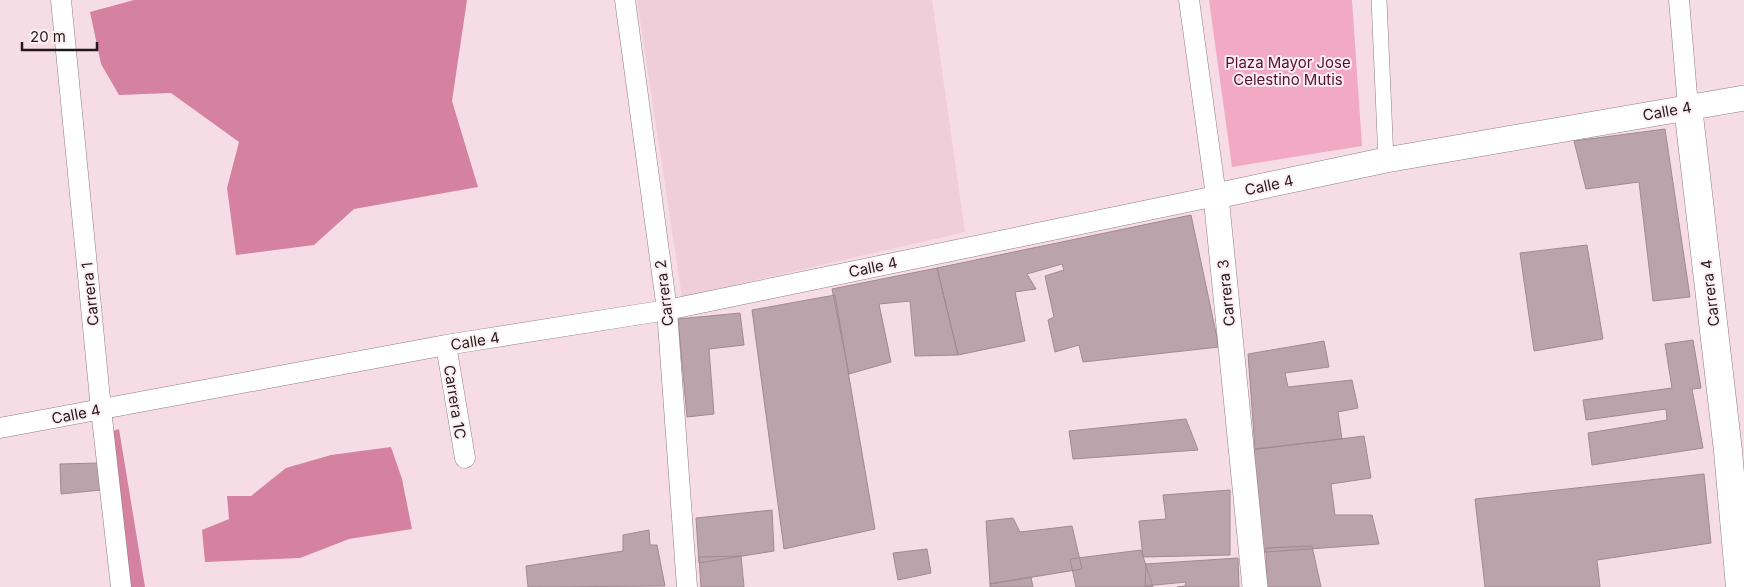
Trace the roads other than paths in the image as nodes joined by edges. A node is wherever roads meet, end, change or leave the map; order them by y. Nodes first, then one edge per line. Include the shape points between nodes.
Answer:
1 (61, 0) edge
2 (624, 0) edge
3 (1189, 0) edge
4 (1379, 0) edge
5 (1679, 0) edge
6 (1744, 98) edge
7 (1688, 107) junction
8 (1386, 160) junction
9 (1216, 196) junction
10 (667, 310) junction
11 (446, 345) junction
12 (101, 409) junction
13 (0, 428) edge
14 (1736, 450) edge
15 (465, 458) dead end
16 (121, 587) edge
17 (687, 587) edge
18 (1256, 587) edge
19 (1740, 587) edge

1 - 12 street, Carrera 1
2 - 10 street, Carrera 2
3 - 9 street, Carrera 3
4 - 8 street
5 - 7 street, Carrera 4
6 - 7 street, Calle 4
7 - 8 street, Calle 4
7 - 14 main road, Carrera 4
8 - 9 street, Calle 4
9 - 10 street, Calle 4
9 - 18 street, Carrera 3
10 - 11 street, Calle 4
10 - 17 street, Carrera 2
11 - 12 street, Calle 4
11 - 15 street, Carrera 1C
12 - 13 street, Calle 4
12 - 16 street, Carrera 1
14 - 19 main road, Carrera 4

